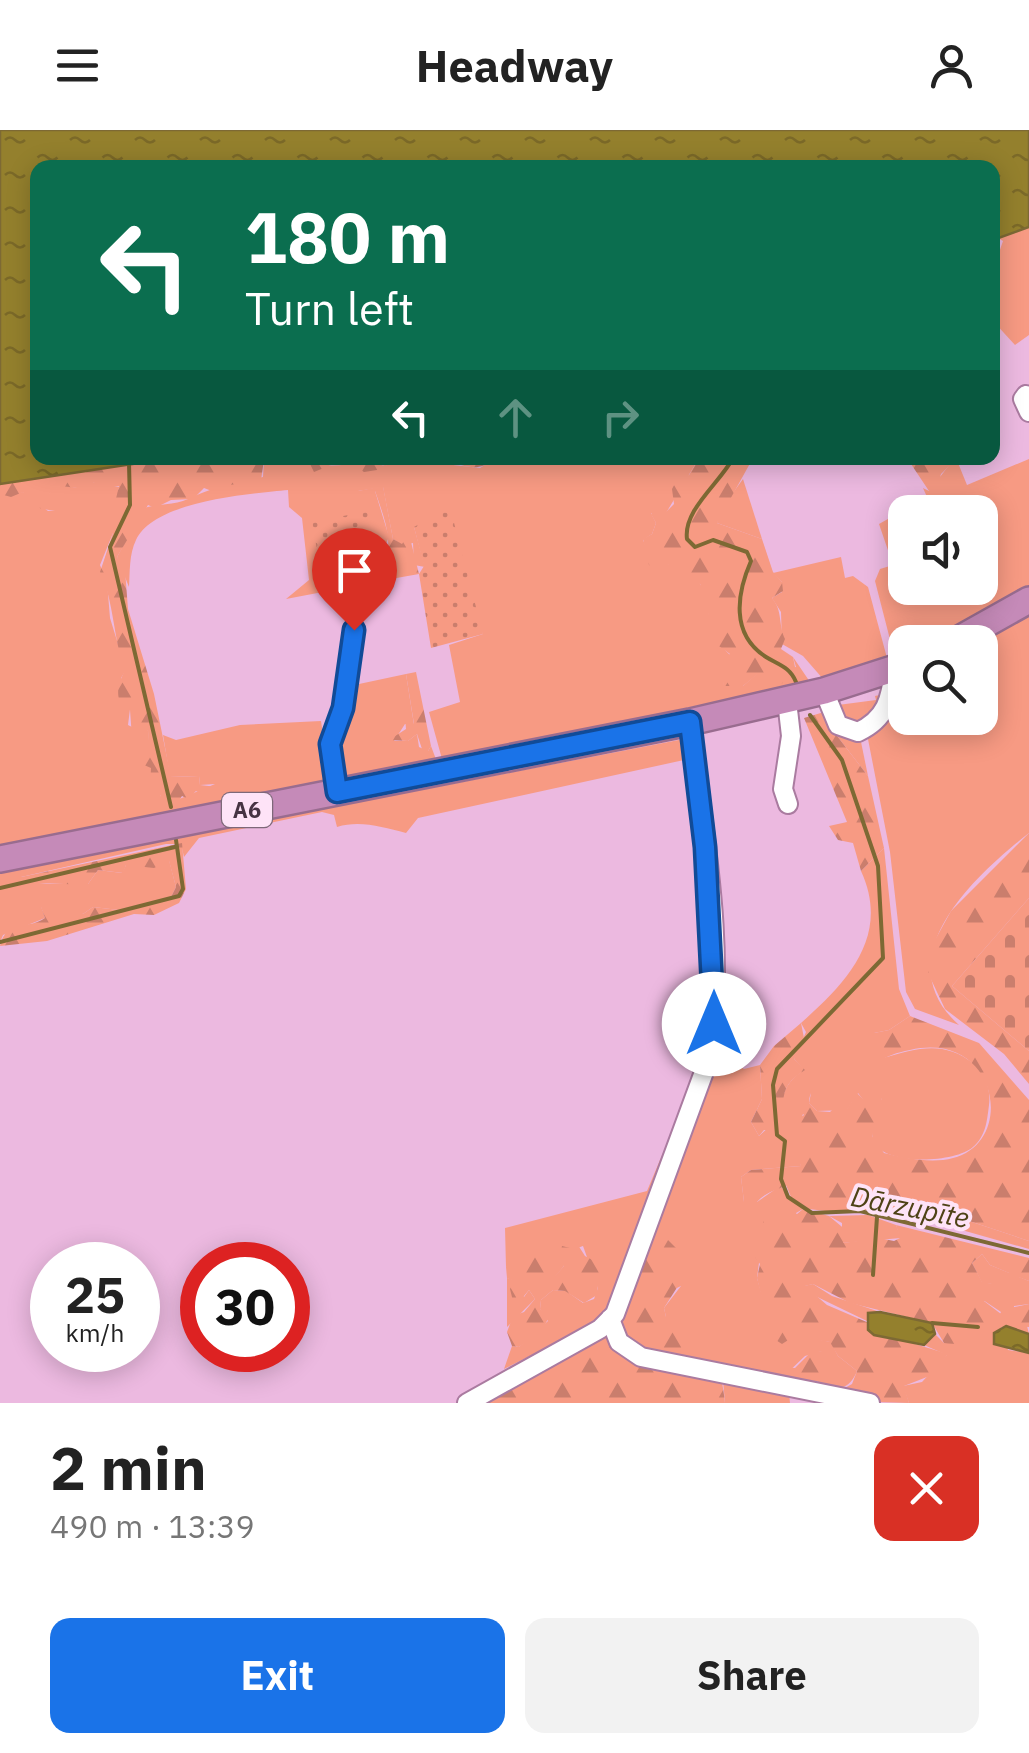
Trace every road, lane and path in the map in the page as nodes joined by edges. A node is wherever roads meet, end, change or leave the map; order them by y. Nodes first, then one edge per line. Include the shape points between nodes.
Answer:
1 (1029, 600) edge
2 (984, 625) edge
3 (354, 630) dead end
4 (888, 671) edge
5 (824, 691) junction
6 (787, 700) junction
7 (888, 704) edge
8 (690, 722) junction
9 (337, 792) junction
10 (788, 804) dead end
11 (0, 859) edge
12 (610, 1319) junction
13 (467, 1403) edge
14 (870, 1403) edge

1 - 2 highway
3 - 9 street via 343,708 330,744
4 - 5 highway, A6
5 - 6 highway, A6
5 - 7 street via 838,725 858,732
6 - 8 highway, A6
6 - 10 street
8 - 9 highway, A6
8 - 12 street via 705,847 714,1024 690,1113
9 - 11 highway, A6
12 - 13 street
12 - 14 street via 618,1342 641,1357

